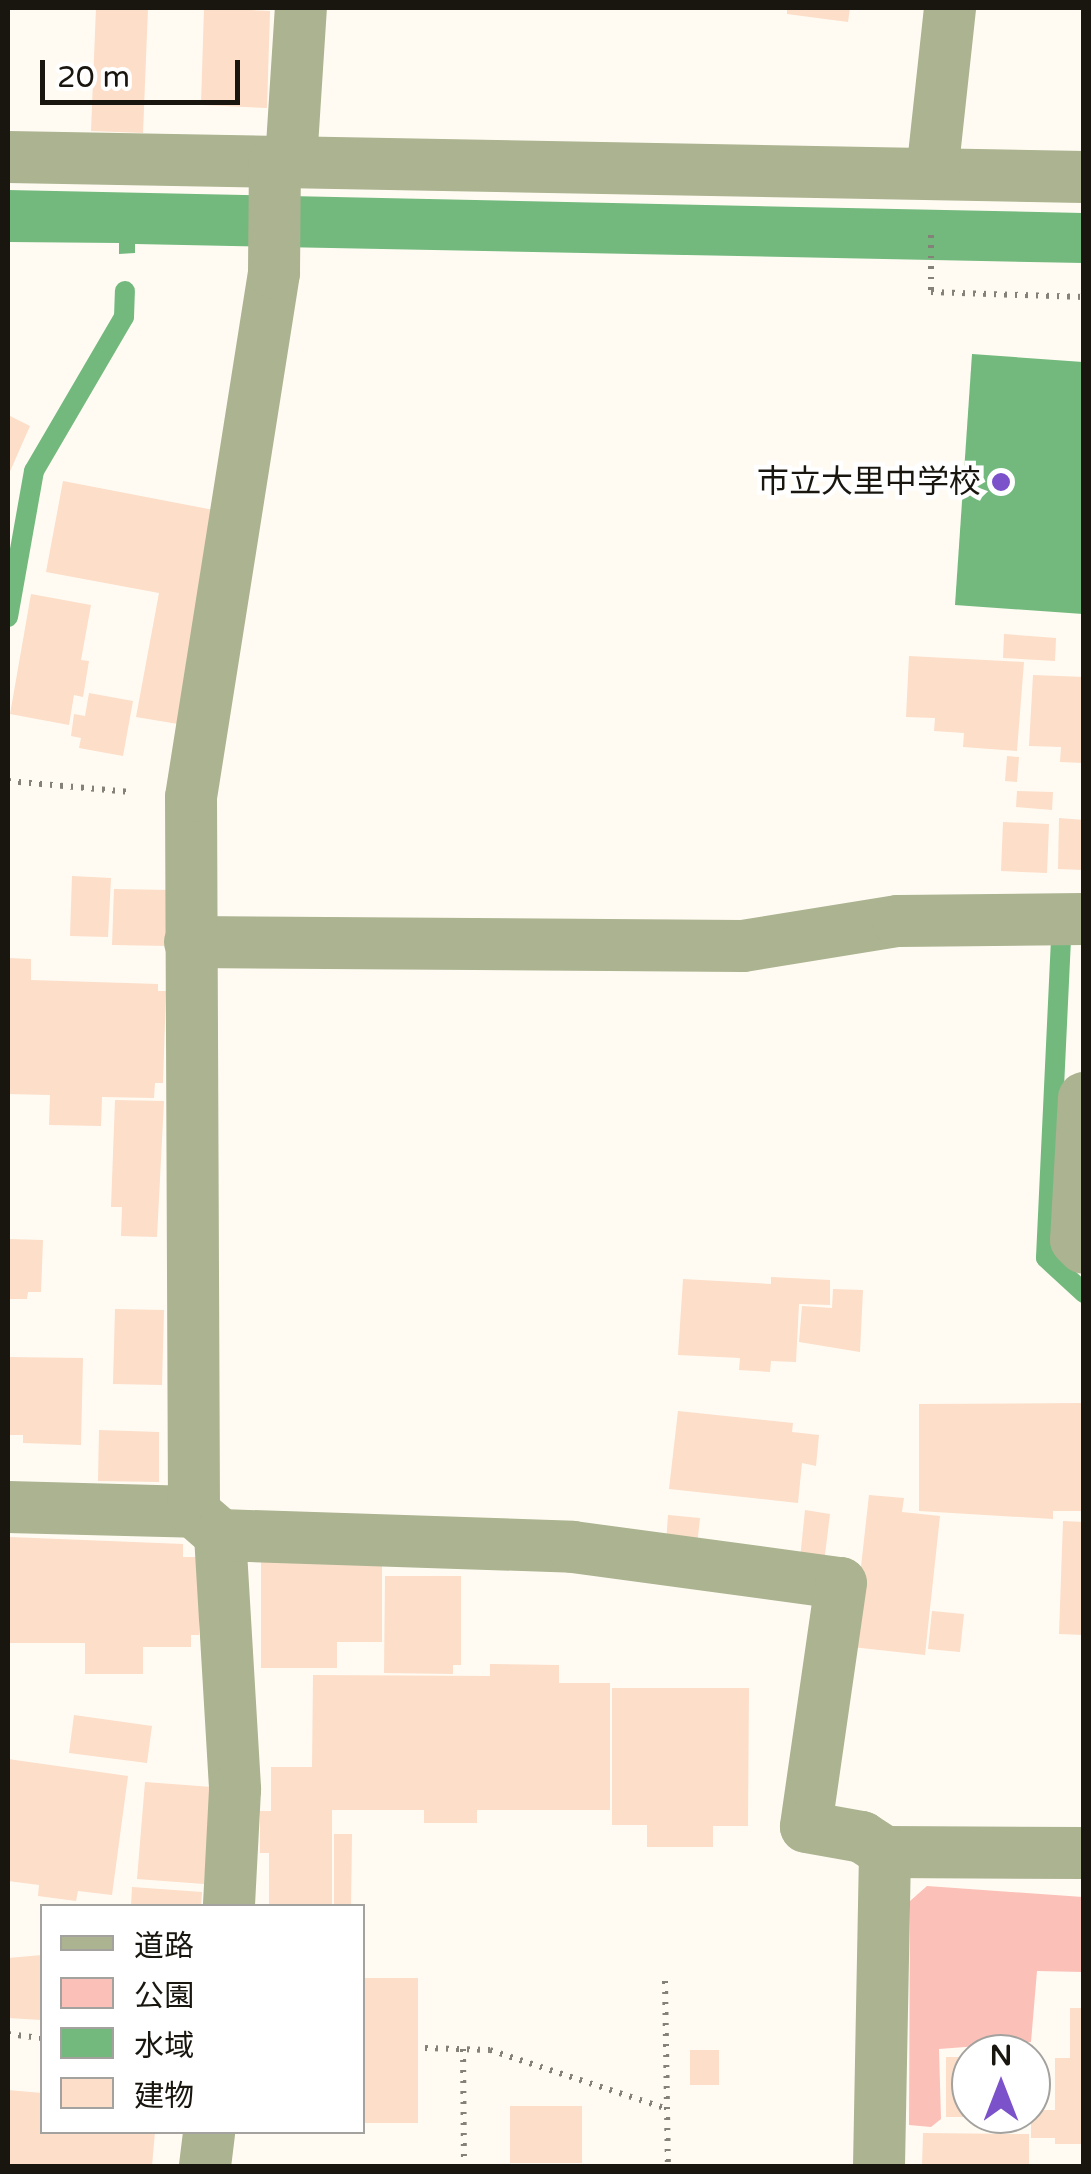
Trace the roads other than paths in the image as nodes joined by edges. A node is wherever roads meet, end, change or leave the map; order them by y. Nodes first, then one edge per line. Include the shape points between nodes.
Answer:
1 (301, 8) edge
2 (950, 8) edge
3 (8, 157) edge
4 (280, 166) junction
5 (932, 174) junction
6 (1084, 177) edge
7 (1084, 919) edge
8 (190, 942) junction
9 (1084, 1098) edge
10 (1084, 1248) edge
11 (8, 1506) edge
12 (207, 1524) junction
13 (886, 1852) junction
14 (1084, 1854) edge
15 (229, 1904) edge
16 (209, 2134) edge
17 (205, 2166) edge
18 (880, 2166) edge

1 - 4 street
2 - 5 street
3 - 4 street
4 - 5 street
4 - 8 street via 274,273 192,797
5 - 6 street
7 - 8 street via 898,921 742,946
8 - 12 street
9 - 10 street via 1076,1240
11 - 12 street
12 - 13 street via 573,1547 840,1583 806,1827 862,1837
12 - 15 street via 236,1790
13 - 14 street
13 - 18 street
16 - 17 street

